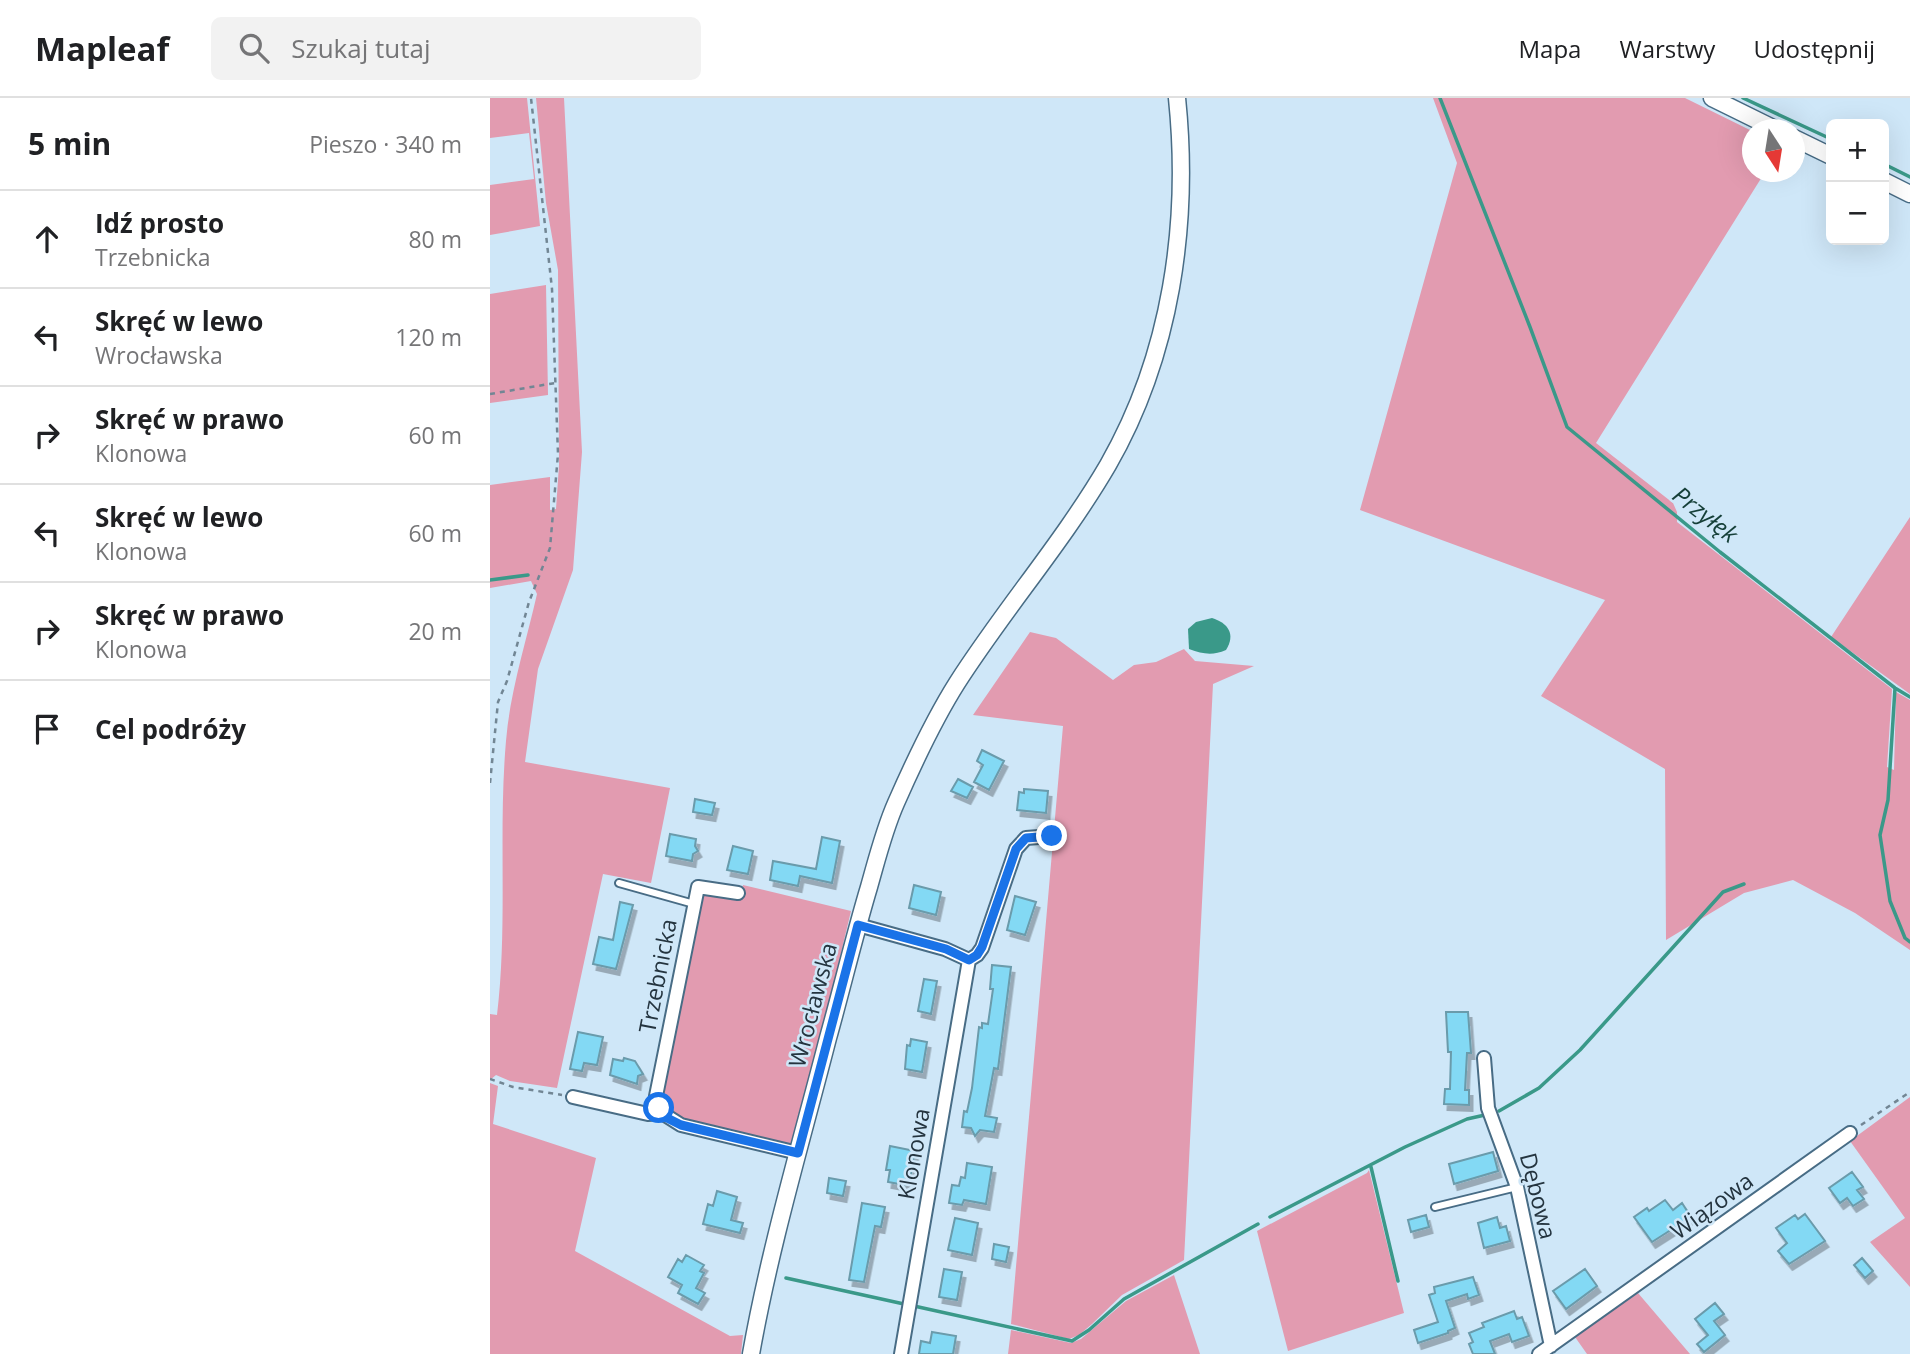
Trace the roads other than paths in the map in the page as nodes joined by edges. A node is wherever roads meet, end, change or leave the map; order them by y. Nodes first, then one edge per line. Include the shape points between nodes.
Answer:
1 (1177, 98) edge
2 (1712, 98) edge
3 (1755, 119) edge
4 (1805, 143) edge
5 (1826, 154) edge
6 (1886, 182) edge
7 (1910, 194) edge
8 (1052, 836) dead end
9 (619, 883) dead end
10 (738, 893) dead end
11 (694, 904) junction
12 (858, 925) junction
13 (969, 960) junction
14 (1484, 1058) dead end
15 (573, 1097) road end
16 (662, 1113) junction
17 (1850, 1133) road end
18 (798, 1153) junction
19 (1517, 1187) junction
20 (1435, 1208) dead end
21 (1551, 1346) junction
22 (751, 1354) edge
23 (901, 1354) edge
24 (1539, 1354) edge

1 - 12 street, Wrocławska via 1182,181 1176,253 1164,322 1138,404 1087,498 930,728 894,807
2 - 3 street
4 - 5 street
6 - 7 street
8 - 13 street, Klonowa via 1026,838 1016,849 982,947
9 - 11 lane
10 - 11 street, Trzebnicka via 698,887
11 - 16 street, Trzebnicka via 656,1096
12 - 13 street via 946,949
12 - 18 street, Wrocławska
13 - 23 street, Klonowa
14 - 19 street, Dębowa via 1488,1108
15 - 16 street
16 - 18 street via 681,1125
17 - 21 street, Wiązowa
18 - 22 street, Wrocławska
19 - 20 lane
19 - 21 street, Dębowa
21 - 24 street, Wiązowa

